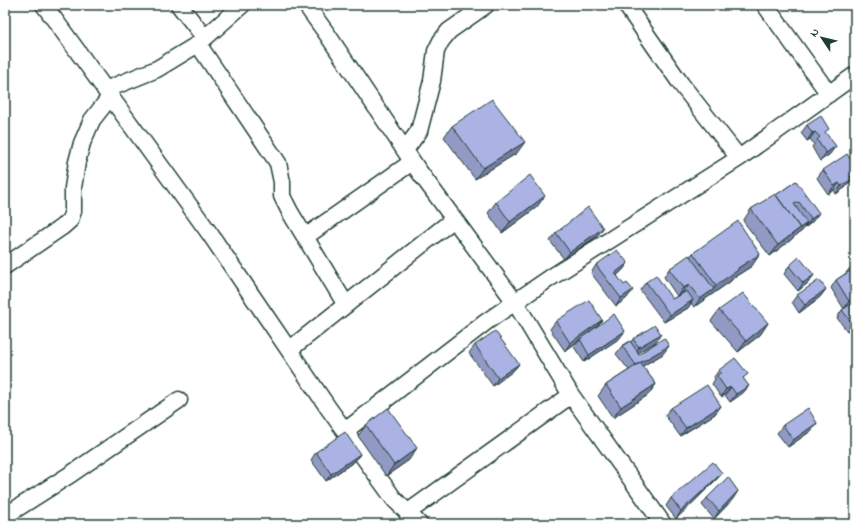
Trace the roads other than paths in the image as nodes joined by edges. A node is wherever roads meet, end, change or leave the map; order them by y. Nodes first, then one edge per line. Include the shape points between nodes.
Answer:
1 (44, 5) edge
2 (179, 5) edge
3 (242, 5) edge
4 (306, 5) edge
5 (486, 5) edge
6 (626, 5) edge
7 (765, 5) edge
8 (202, 41) junction
9 (855, 75) edge
10 (107, 93) junction
11 (829, 94) junction
12 (409, 156) junction
13 (739, 158) junction
14 (454, 219) junction
15 (305, 237) junction
16 (5, 266) edge
17 (515, 302) junction
18 (346, 305) junction
19 (289, 350) junction
20 (571, 395) junction
21 (179, 400) dead end
22 (345, 431) junction
23 (5, 516) edge
24 (413, 519) edge
25 (663, 524) edge

1 - 10 street
2 - 8 street
3 - 8 street
4 - 12 street
5 - 12 street via 449,31 441,41 436,51 420,131
6 - 13 street via 681,84
7 - 11 street
8 - 10 street via 158,69
8 - 15 street via 278,163 282,196
9 - 11 street
10 - 16 street via 82,143 77,162 70,220
10 - 19 street via 210,234
11 - 13 street
12 - 14 street
12 - 15 street
13 - 17 street
14 - 17 street
14 - 18 street
15 - 18 street
17 - 20 street
17 - 22 street
18 - 19 street
19 - 22 street
20 - 24 street
20 - 25 street
21 - 23 street
22 - 24 street via 394,500

